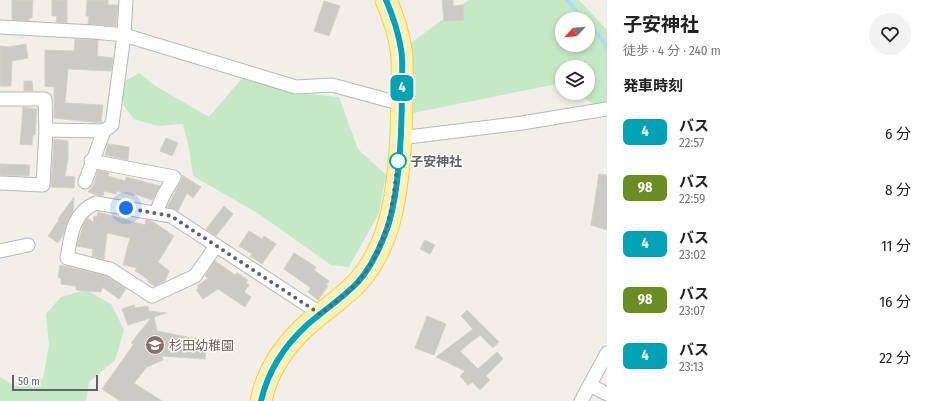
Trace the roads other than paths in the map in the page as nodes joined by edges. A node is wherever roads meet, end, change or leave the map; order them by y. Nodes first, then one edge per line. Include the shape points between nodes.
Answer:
1 (126, 0) edge
2 (386, 0) edge
3 (0, 27) edge
4 (124, 35) junction
5 (0, 99) edge
6 (402, 104) junction
7 (607, 109) edge
8 (46, 130) junction
9 (104, 131) junction
10 (400, 138) junction
11 (91, 161) junction
12 (84, 182) dead end
13 (0, 183) edge
14 (156, 212) junction
15 (28, 245) dead end
16 (216, 246) junction
17 (0, 251) edge
18 (320, 314) junction
19 (607, 353) edge
20 (590, 385) junction
21 (607, 394) edge
22 (261, 401) edge
23 (581, 401) edge

1 - 4 street
2 - 6 main road via 395,20 402,50
3 - 4 street
4 - 6 street via 296,87 332,85
4 - 9 street via 112,125
5 - 8 street via 45,99
6 - 10 main road
7 - 10 street via 522,123
8 - 9 street
8 - 13 street via 43,185
9 - 11 street
10 - 18 main road via 389,223 372,263 358,282
11 - 12 street
11 - 14 street via 174,177
14 - 16 street via 171,216
14 - 16 street via 96,203 88,206 73,225 68,258 110,269 152,296 195,276
15 - 17 street
16 - 18 street
18 - 22 main road via 286,348 274,364
19 - 20 street
20 - 21 street
20 - 23 street

